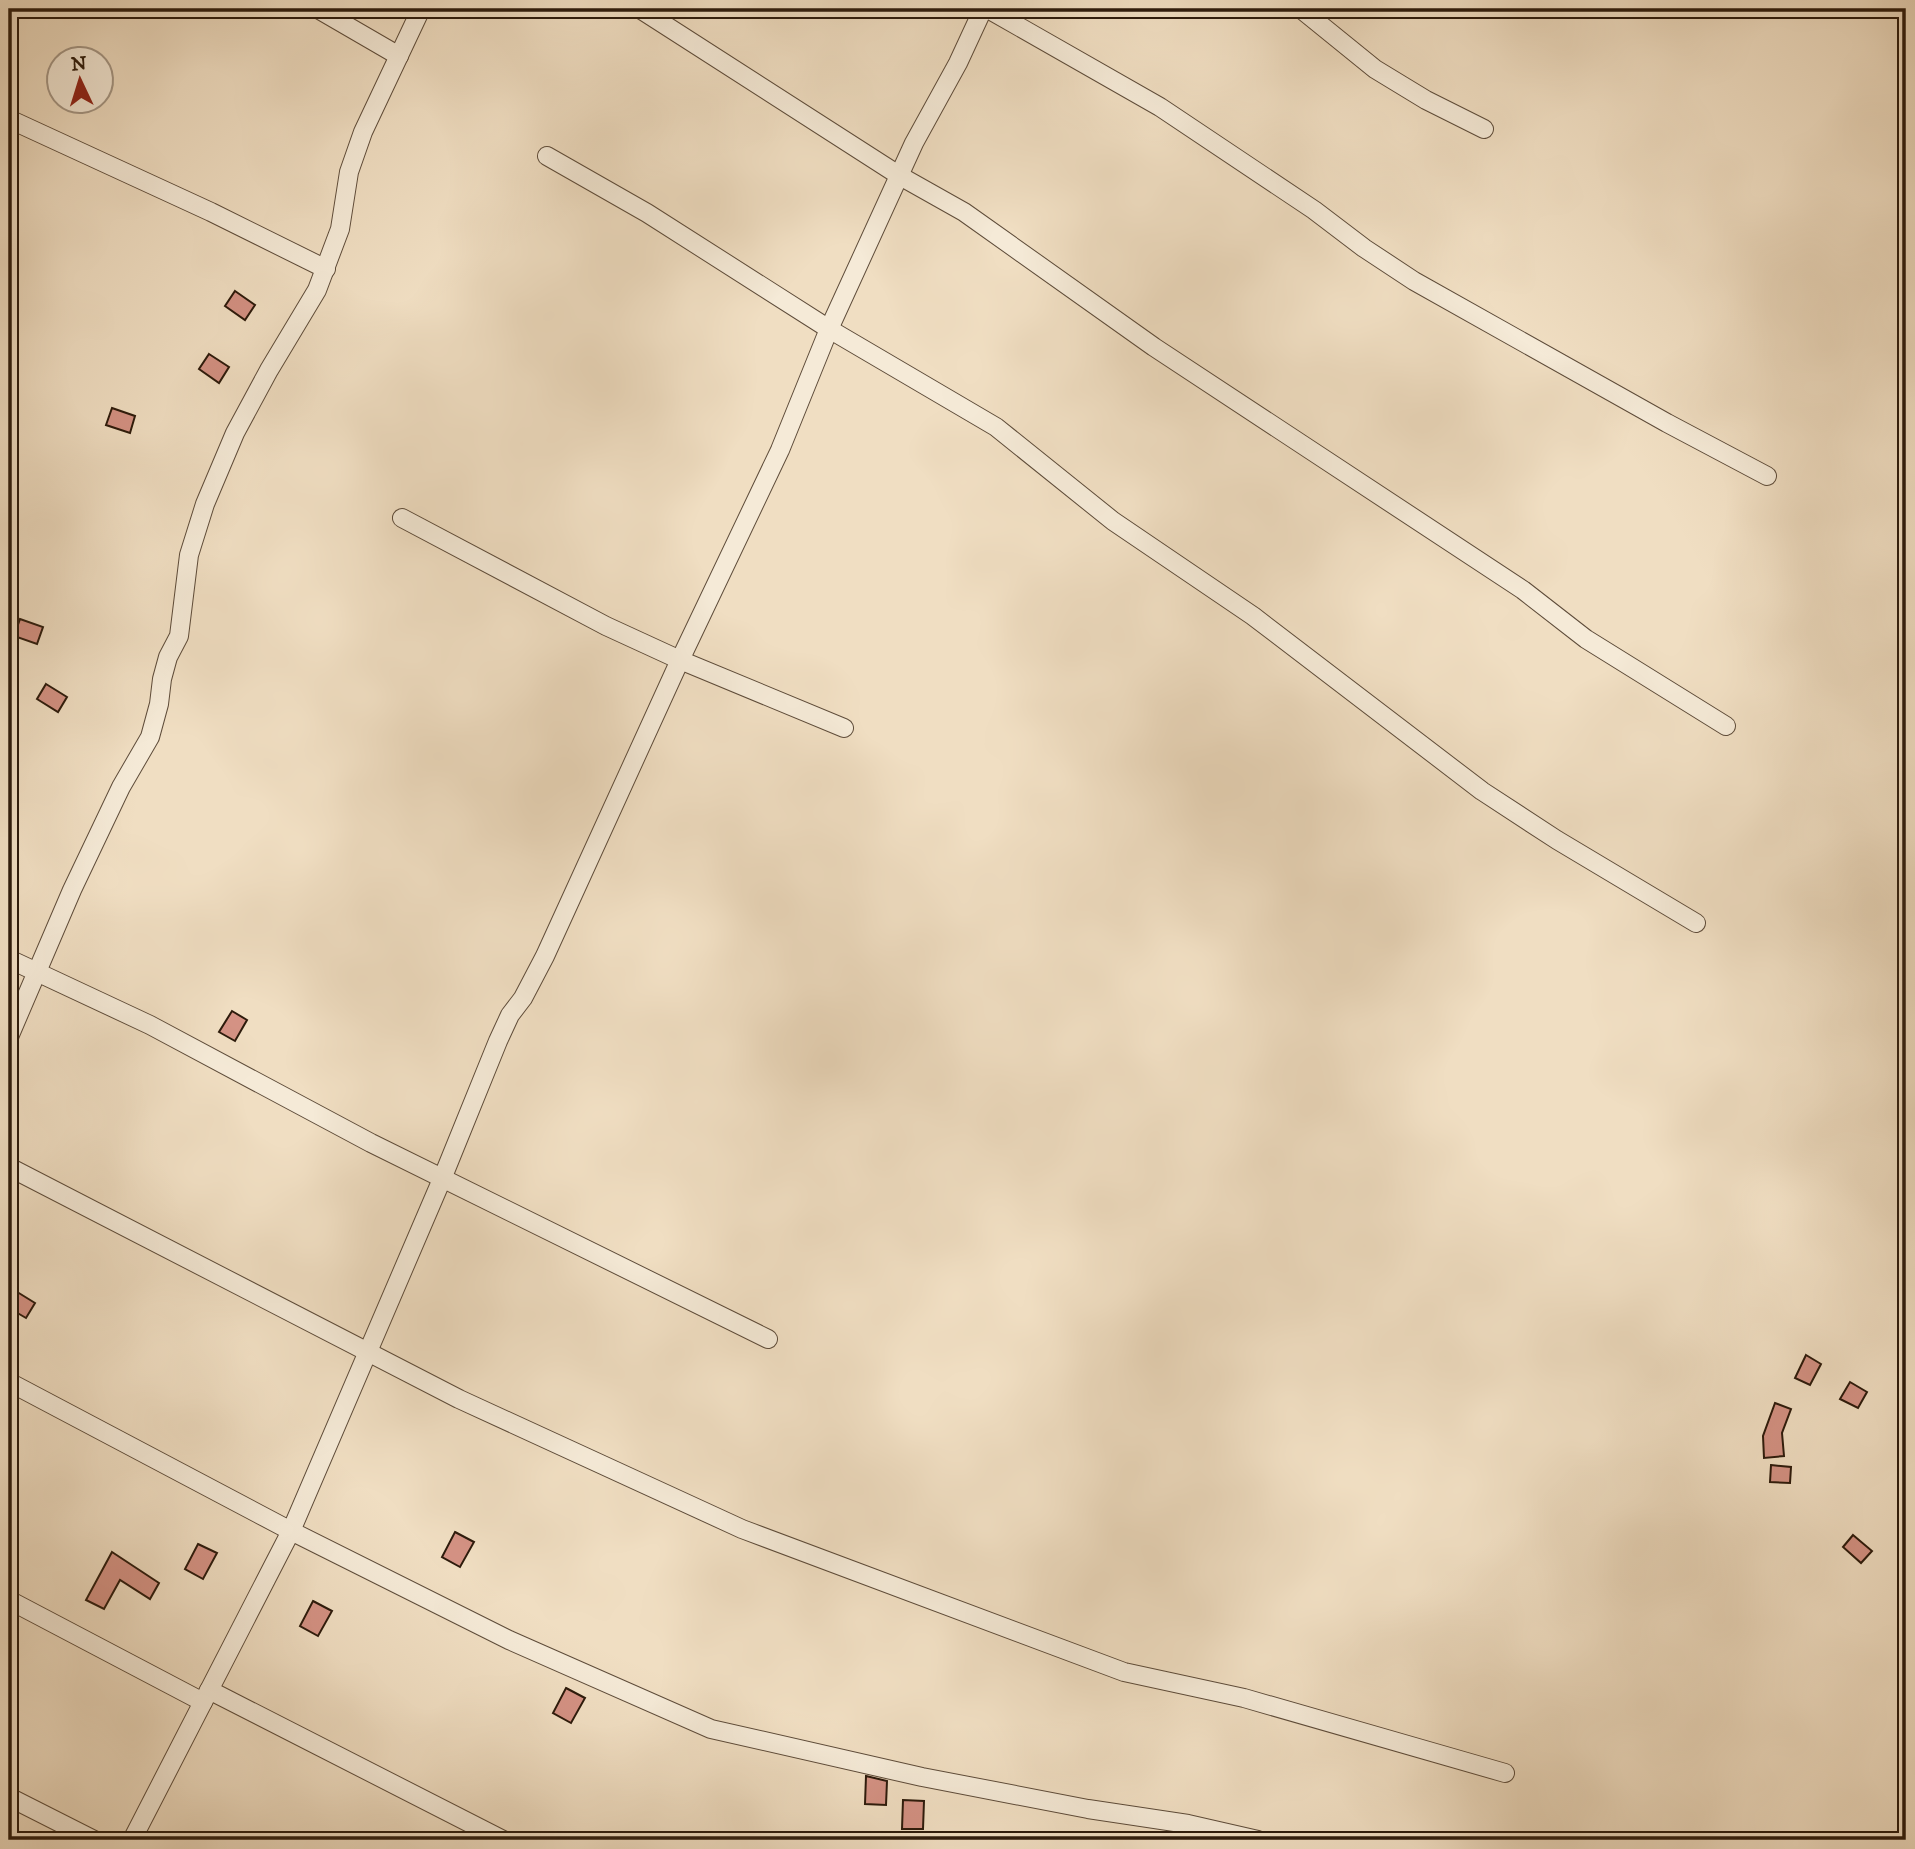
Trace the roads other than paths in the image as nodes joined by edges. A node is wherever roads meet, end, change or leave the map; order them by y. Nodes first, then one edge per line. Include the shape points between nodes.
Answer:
1 (318, 9) edge
2 (421, 9) edge
3 (640, 9) edge
4 (985, 9) edge
5 (1301, 9) edge
6 (400, 56) junction
7 (9, 119) edge
8 (1485, 129) dead end
9 (547, 156) dead end
10 (900, 176) junction
11 (326, 269) junction
12 (829, 329) junction
13 (1767, 476) dead end
14 (402, 518) dead end
15 (680, 660) junction
16 (1726, 726) dead end
17 (844, 729) dead end
18 (1696, 923) dead end
19 (9, 959) edge
20 (36, 971) junction
21 (9, 1037) edge
22 (9, 1167) edge
23 (442, 1179) junction
24 (768, 1339) dead end
25 (366, 1353) junction
26 (9, 1382) edge
27 (291, 1531) junction
28 (9, 1600) edge
29 (206, 1696) junction
30 (1505, 1773) dead end
31 (9, 1797) edge
32 (94, 1840) edge
33 (132, 1840) edge
34 (503, 1840) edge
35 (1258, 1840) edge

1 - 6 street
2 - 6 street
3 - 10 street
4 - 10 street
4 - 13 street via 1160,107 1414,281
5 - 8 street via 1375,69
6 - 11 street via 356,152 340,229
7 - 11 street
9 - 12 street via 647,213
10 - 12 street
10 - 16 street via 964,212 1154,347 1524,590 1586,639
11 - 20 street via 235,433 205,503 189,555 179,636 168,657 150,737 121,787
12 - 15 street via 779,450
12 - 18 street via 996,427 1113,521 1286,640 1482,791
14 - 15 street
15 - 17 street
15 - 23 street via 545,956 498,1041
19 - 20 street
20 - 21 street
20 - 23 street via 173,1037
22 - 25 street
23 - 24 street
23 - 25 street
25 - 27 street
25 - 30 street via 742,1529 1125,1672 1244,1698
26 - 27 street
27 - 29 street
27 - 35 street via 509,1640 711,1729 922,1777
28 - 29 street
29 - 33 street
29 - 34 street
31 - 32 street

